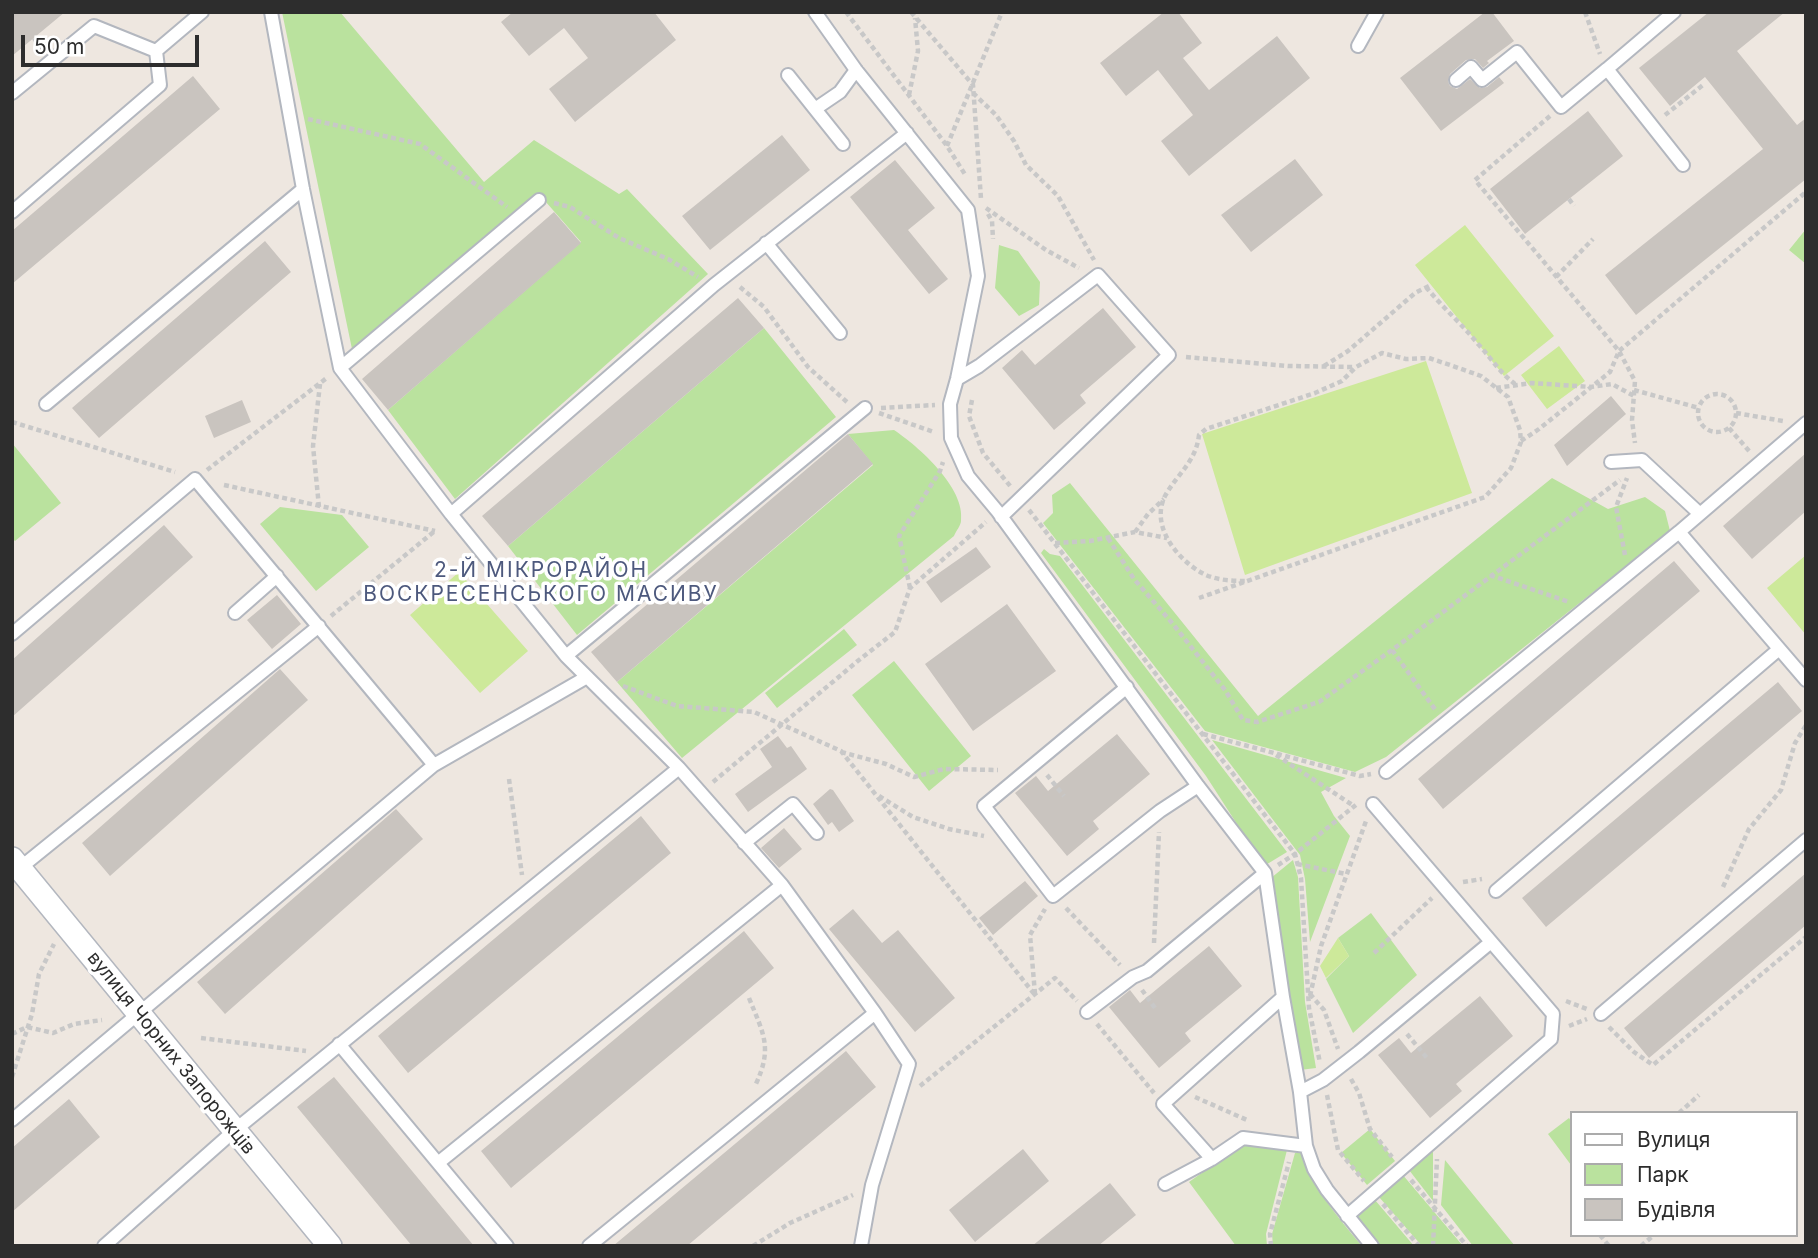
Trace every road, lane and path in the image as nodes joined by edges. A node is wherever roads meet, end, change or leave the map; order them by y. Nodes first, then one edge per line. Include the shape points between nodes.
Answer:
1 (202, 12) edge
2 (271, 12) edge
3 (815, 12) edge
4 (846, 12) edge
5 (1002, 12) edge
6 (1377, 12) edge
7 (1585, 12) edge
8 (1675, 12) edge
9 (913, 14) edge
10 (1358, 46) dead end
11 (156, 51) junction
12 (1606, 69) junction
13 (856, 70) junction
14 (788, 75) dead end
15 (1456, 80) dead end
16 (973, 85) junction
17 (1703, 85) dead end
18 (12, 93) edge
19 (973, 93) junction
20 (909, 96) junction
21 (1561, 107) junction
22 (815, 109) junction
23 (290, 116) junction
24 (1664, 116) dead end
25 (907, 133) junction
26 (843, 144) dead end
27 (947, 146) junction
28 (1683, 165) dead end
29 (968, 178) dead end
30 (303, 188) junction
31 (975, 188) dead end
32 (1806, 192) edge
33 (982, 199) junction
34 (1569, 199) dead end
35 (539, 200) joint
36 (1574, 206) dead end
37 (985, 207) dead end
38 (968, 210) junction
39 (12, 212) edge
40 (520, 217) junction
41 (1593, 239) dead end
42 (765, 243) junction
43 (1096, 276) junction
44 (1556, 277) junction
45 (718, 281) junction
46 (840, 333) dead end
47 (1619, 351) junction
48 (1169, 355) junction
49 (1323, 366) junction
50 (1356, 366) junction
51 (340, 368) junction
52 (957, 379) junction
53 (320, 384) junction
54 (1516, 385) junction
55 (1591, 387) junction
56 (1495, 388) junction
57 (46, 404) dead end
58 (950, 404) junction
59 (1699, 408) junction
60 (862, 411) junction
61 (1736, 413) junction
62 (1805, 424) edge
63 (1729, 428) junction
64 (951, 438) junction
65 (1521, 442) junction
66 (1611, 461) dead end
67 (1760, 463) junction
68 (1629, 474) dead end
69 (195, 479) junction
70 (1164, 498) junction
71 (319, 507) dead end
72 (451, 514) junction
73 (999, 514) junction
74 (1700, 514) junction
75 (1135, 532) junction
76 (1679, 532) junction
77 (1108, 538) junction
78 (1167, 538) junction
79 (1054, 543) dead end
80 (1490, 575) junction
81 (277, 576) junction
82 (1245, 581) junction
83 (910, 588) junction
84 (1199, 598) dead end
85 (1587, 607) junction
86 (235, 612) dead end
87 (318, 626) junction
88 (13, 633) edge
89 (1392, 650) junction
90 (1778, 650) junction
91 (566, 656) junction
92 (587, 677) junction
93 (1806, 680) edge
94 (618, 685) dead end
95 (1127, 687) junction
96 (1445, 723) junction
97 (780, 724) junction
98 (1806, 725) edge
99 (1202, 734) dead end
100 (841, 751) junction
101 (1272, 753) junction
102 (434, 765) junction
103 (1033, 765) junction
104 (679, 768) junction
105 (1386, 772) joint
106 (509, 779) dead end
107 (1198, 786) junction
108 (701, 792) junction
109 (875, 794) junction
110 (1064, 796) dead end
111 (1368, 802) junction
112 (1354, 806) junction
113 (1160, 811) junction
114 (817, 833) dead end
115 (1010, 839) junction
116 (1806, 840) edge
117 (744, 843) junction
118 (16, 864) edge
119 (1297, 864) dead end
120 (1265, 873) junction
121 (1346, 874) junction
122 (1511, 878) junction
123 (1442, 884) junction
124 (782, 885) junction
125 (1496, 891) dead end
126 (524, 893) junction
127 (1053, 896) junction
128 (1710, 921) junction
129 (59, 934) dead end
130 (1806, 937) edge
131 (1491, 942) junction
132 (1374, 953) dead end
133 (1153, 966) junction
134 (1133, 977) junction
135 (1310, 994) junction
136 (1035, 995) junction
137 (1283, 997) junction
138 (749, 998) dead end
139 (1308, 1003) dead end
140 (1087, 1012) junction
141 (875, 1013) junction
142 (140, 1014) junction
143 (1601, 1014) junction
144 (114, 1019) dead end
145 (1396, 1021) junction
146 (27, 1027) junction
147 (1552, 1033) junction
148 (12, 1034) edge
149 (201, 1038) dead end
150 (339, 1044) junction
151 (327, 1053) junction
152 (1427, 1058) dead end
153 (1343, 1065) junction
154 (12, 1077) edge
155 (1179, 1090) junction
156 (1300, 1092) junction
157 (1699, 1095) dead end
158 (897, 1104) junction
159 (1163, 1104) junction
160 (762, 1105) junction
161 (1681, 1111) edge
162 (12, 1120) edge
163 (1255, 1123) dead end
164 (234, 1129) junction
165 (1438, 1138) junction
166 (1299, 1146) junction
167 (1212, 1159) junction
168 (438, 1163) junction
169 (1402, 1170) junction
170 (1165, 1184) dead end
171 (872, 1185) junction
172 (1436, 1208) junction
173 (1347, 1216) junction
174 (104, 1246) edge
175 (330, 1246) edge
176 (508, 1246) edge
177 (589, 1246) edge
178 (753, 1246) edge
179 (861, 1246) edge
180 (1271, 1246) edge
181 (1372, 1246) edge
182 (1433, 1246) edge
183 (1467, 1246) edge

1 - 11 lane
2 - 23 lane
3 - 13 lane
4 - 20 path
5 - 16 path
6 - 10 lane
7 - 12 path
8 - 12 lane
9 - 16 path
9 - 20 path via 918,51
11 - 18 lane via 94,26
11 - 39 lane via 160,85
12 - 21 lane
12 - 28 lane
13 - 22 lane via 840,92
13 - 25 lane
14 - 22 lane
15 - 21 lane via 1471,68 1482,80 1517,52
16 - 19 path
16 - 27 path
17 - 24 path
19 - 33 path
19 - 43 path via 996,115 1026,165 1058,196 1093,255
20 - 27 path
21 - 44 path via 1475,180
22 - 26 lane
23 - 30 lane
23 - 40 path via 420,144
25 - 38 lane
25 - 42 lane
27 - 29 path
30 - 51 lane
30 - 57 lane
31 - 33 path
32 - 47 path
33 - 38 path
34 - 36 path
35 - 40 lane
35 - 45 path via 570,207 619,238 701,279
37 - 43 path via 1046,250
38 - 52 lane via 978,276
40 - 51 lane
41 - 44 path
42 - 45 lane
42 - 46 lane
43 - 48 lane
43 - 52 lane
44 - 47 path
45 - 60 path via 740,287 764,307 808,367
45 - 72 lane
47 - 55 path via 1610,372
48 - 49 path
48 - 73 lane
49 - 50 path
49 - 54 path via 1429,286 1447,313
50 - 56 path via 1382,353 1429,358 1481,376
50 - 70 path via 1342,381 1315,393 1206,429
51 - 53 path
51 - 72 lane
52 - 58 lane
53 - 69 path
53 - 71 path via 313,446
54 - 55 path
54 - 56 path
55 - 59 path via 1612,384
55 - 65 path
56 - 65 path via 1508,397
58 - 60 path
58 - 64 lane
59 - 61 path via 1707,397 1719,394 1730,399
59 - 63 path via 1706,428 1717,432
60 - 64 path
60 - 91 lane
61 - 62 path
61 - 63 path
62 - 67 lane
63 - 67 path
64 - 73 lane via 968,476
64 - 83 path via 940,471 899,536
65 - 82 path via 1511,468 1485,497
66 - 74 lane via 1642,460
67 - 74 lane
68 - 80 path
69 - 81 lane
69 - 88 lane
70 - 75 path
70 - 78 path via 1160,519
72 - 87 path
72 - 91 lane
73 - 83 path
73 - 95 lane
74 - 76 lane
75 - 77 path
75 - 78 path
76 - 85 lane
76 - 90 lane
77 - 79 path
77 - 89 path via 1134,579 1244,720 1257,722 1319,702
78 - 82 path via 1203,575
80 - 85 path
80 - 89 path
81 - 86 lane
81 - 87 lane
82 - 84 path
83 - 97 path via 895,632
85 - 96 lane
87 - 102 lane
87 - 118 lane
89 - 96 path
90 - 93 lane
90 - 122 lane
91 - 92 lane
92 - 102 lane
92 - 104 lane
94 - 97 path via 677,706 754,712
95 - 103 lane
95 - 107 lane
96 - 105 lane
97 - 100 path
97 - 108 path
98 - 128 path via 1795,743 1781,790 1749,829
99 - 101 path
100 - 103 path via 914,777 944,769 995,771
100 - 109 path
101 - 105 path via 1360,776
101 - 112 path
102 - 142 lane
103 - 110 path
103 - 115 lane via 984,806
104 - 108 lane
104 - 126 lane
106 - 126 path
107 - 113 lane
107 - 120 lane
108 - 117 lane
109 - 115 path via 913,817 949,830
109 - 136 path
111 - 112 path
111 - 121 path
111 - 123 lane
112 - 120 path
113 - 127 lane
113 - 133 path
114 - 117 lane via 793,804
115 - 127 lane
116 - 128 lane
117 - 124 lane
118 - 142 street, вулиця Чорних Запорожців
119 - 121 path
120 - 133 lane
120 - 137 lane
121 - 135 path
122 - 123 path
122 - 125 lane
123 - 131 lane
123 - 132 path
124 - 141 lane
124 - 168 lane
126 - 150 lane
127 - 134 path
127 - 136 path via 1030,935
128 - 143 lane
129 - 146 path via 39,974
130 - 143 path via 1653,1065 1627,1046
131 - 145 lane
131 - 147 lane via 1553,1014
133 - 134 lane
134 - 140 lane
135 - 139 path
135 - 153 path via 1324,1010
136 - 140 path via 1055,978
136 - 158 path
137 - 155 lane
137 - 156 lane
138 - 160 path via 765,1038 764,1067 754,1088
140 - 159 path
141 - 158 lane via 909,1065
141 - 160 lane
142 - 162 lane
142 - 164 street, вулиця Чорних Запорожців
143 - 147 path
144 - 146 path via 74,1024 53,1033
145 - 152 path
145 - 153 lane
146 - 148 path
146 - 154 path
147 - 165 lane via 1552,1038
149 - 151 path
150 - 151 lane
150 - 168 lane
151 - 164 lane
153 - 156 lane
153 - 169 path via 1359,1093 1370,1129
155 - 159 lane
155 - 163 path
156 - 166 lane
157 - 161 path
158 - 171 lane
159 - 167 lane
160 - 177 lane
164 - 174 lane
164 - 175 street, вулиця Чорних Запорожців
165 - 169 lane
165 - 172 path
166 - 167 lane via 1243,1138
166 - 173 lane
166 - 180 path via 1270,1234
167 - 170 lane
168 - 176 lane
169 - 172 path
169 - 173 lane
171 - 178 path via 790,1223
171 - 179 lane
172 - 182 path
172 - 183 path
173 - 181 lane

